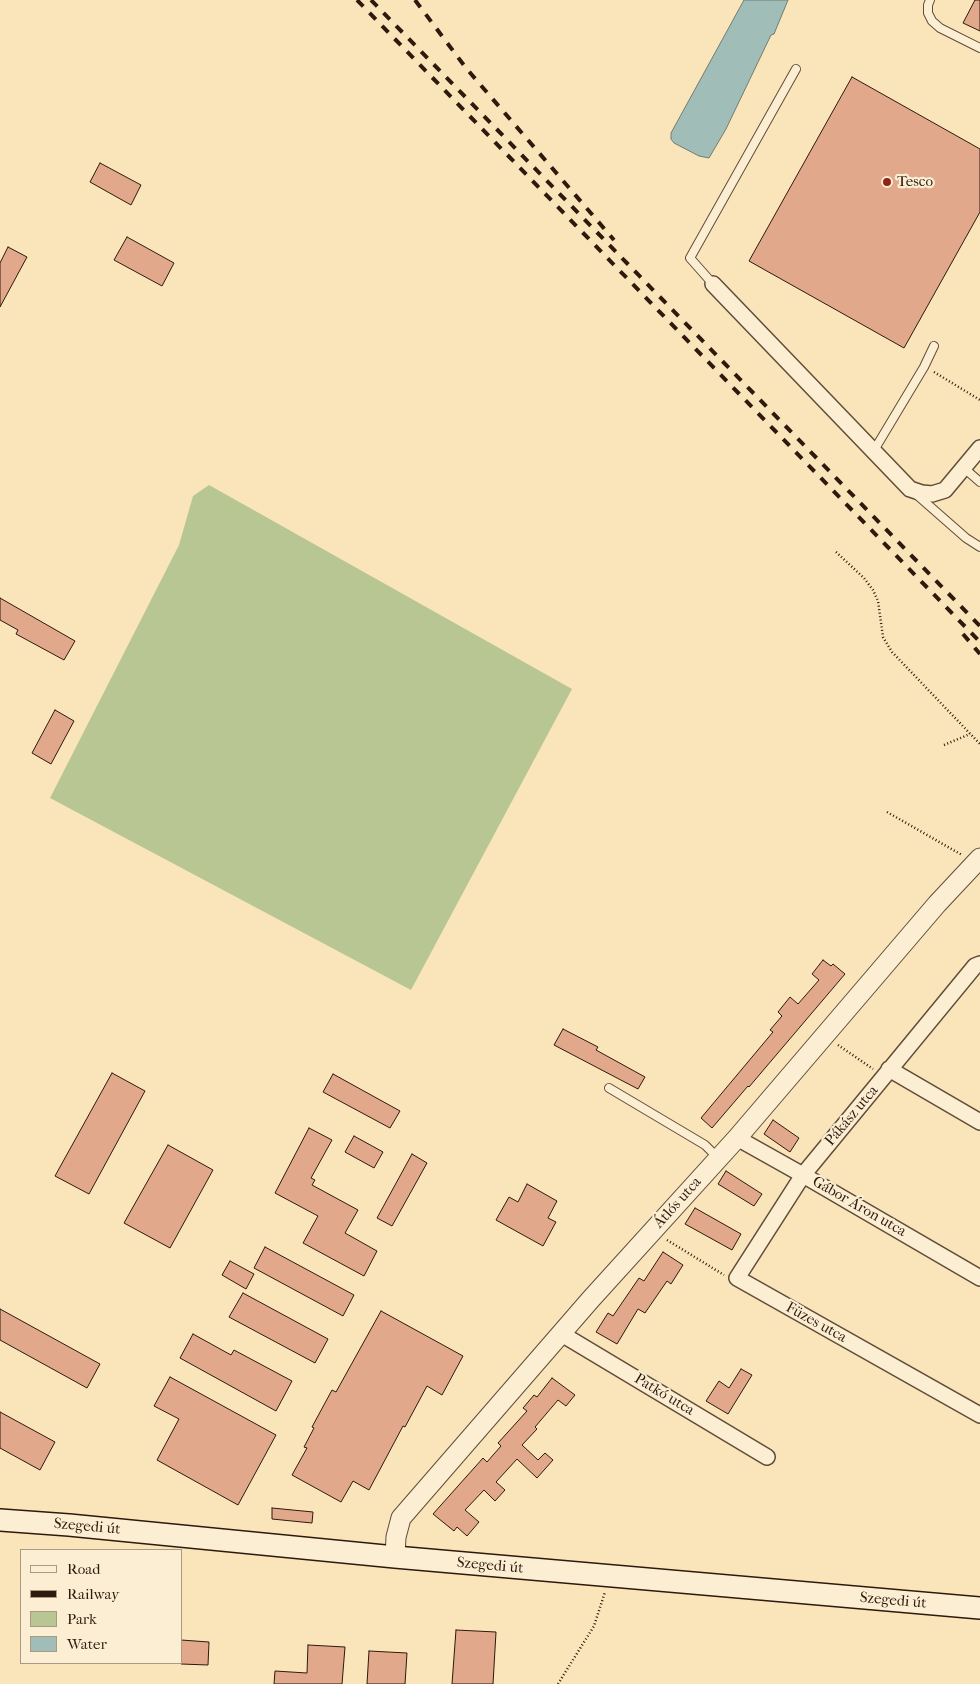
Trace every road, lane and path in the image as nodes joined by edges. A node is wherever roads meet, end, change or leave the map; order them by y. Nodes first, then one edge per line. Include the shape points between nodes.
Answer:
1 (930, 0) edge
2 (980, 48) edge
3 (796, 69) dead end
4 (713, 284) joint
5 (934, 346) dead end
6 (924, 367) junction
7 (980, 400) edge
8 (980, 448) edge
9 (873, 452) junction
10 (964, 468) junction
11 (980, 482) edge
12 (910, 489) junction
13 (980, 547) edge
14 (836, 552) dead end
15 (970, 734) junction
16 (944, 744) dead end
17 (980, 744) edge
18 (887, 812) dead end
19 (979, 859) edge
20 (980, 964) edge
21 (824, 1035) junction
22 (887, 1073) junction
23 (609, 1088) dead end
24 (980, 1122) edge
25 (737, 1138) junction
26 (718, 1158) junction
27 (804, 1174) junction
28 (653, 1232) junction
29 (737, 1278) junction
30 (980, 1278) edge
31 (560, 1334) junction
32 (980, 1415) edge
33 (768, 1457) dead end
34 (0, 1520) edge
35 (396, 1557) junction
36 (609, 1576) junction
37 (980, 1608) edge
38 (558, 1684) edge

1 - 2 lane via 928,13 940,28
3 - 4 lane via 690,258
4 - 9 street
5 - 6 lane
6 - 7 path
6 - 9 lane
8 - 10 street
9 - 12 street
10 - 11 lane
10 - 12 street via 940,492 932,494
12 - 13 lane
14 - 15 path via 873,590 878,600 883,637 892,652
15 - 16 path
15 - 17 path
18 - 19 path
19 - 21 street, Átlós utca
20 - 22 street, Pákász utca via 975,966
21 - 22 path
21 - 25 street, Átlós utca
22 - 24 street
22 - 27 street, Pákász utca
23 - 26 lane via 705,1145
25 - 26 street, Átlós utca
25 - 27 street, Gábor Áron utca
26 - 28 street, Átlós utca
27 - 29 street, Pákász utca
27 - 30 street, Gábor Áron utca
28 - 29 path via 730,1278
28 - 31 street, Átlós utca
29 - 32 street, Füzes utca
31 - 33 street, Patkó utca
31 - 35 street, Átlós utca via 401,1518 396,1537
34 - 35 main road, Szegedi út
35 - 36 main road, Szegedi út
36 - 37 main road, Szegedi út
36 - 38 path via 594,1626

